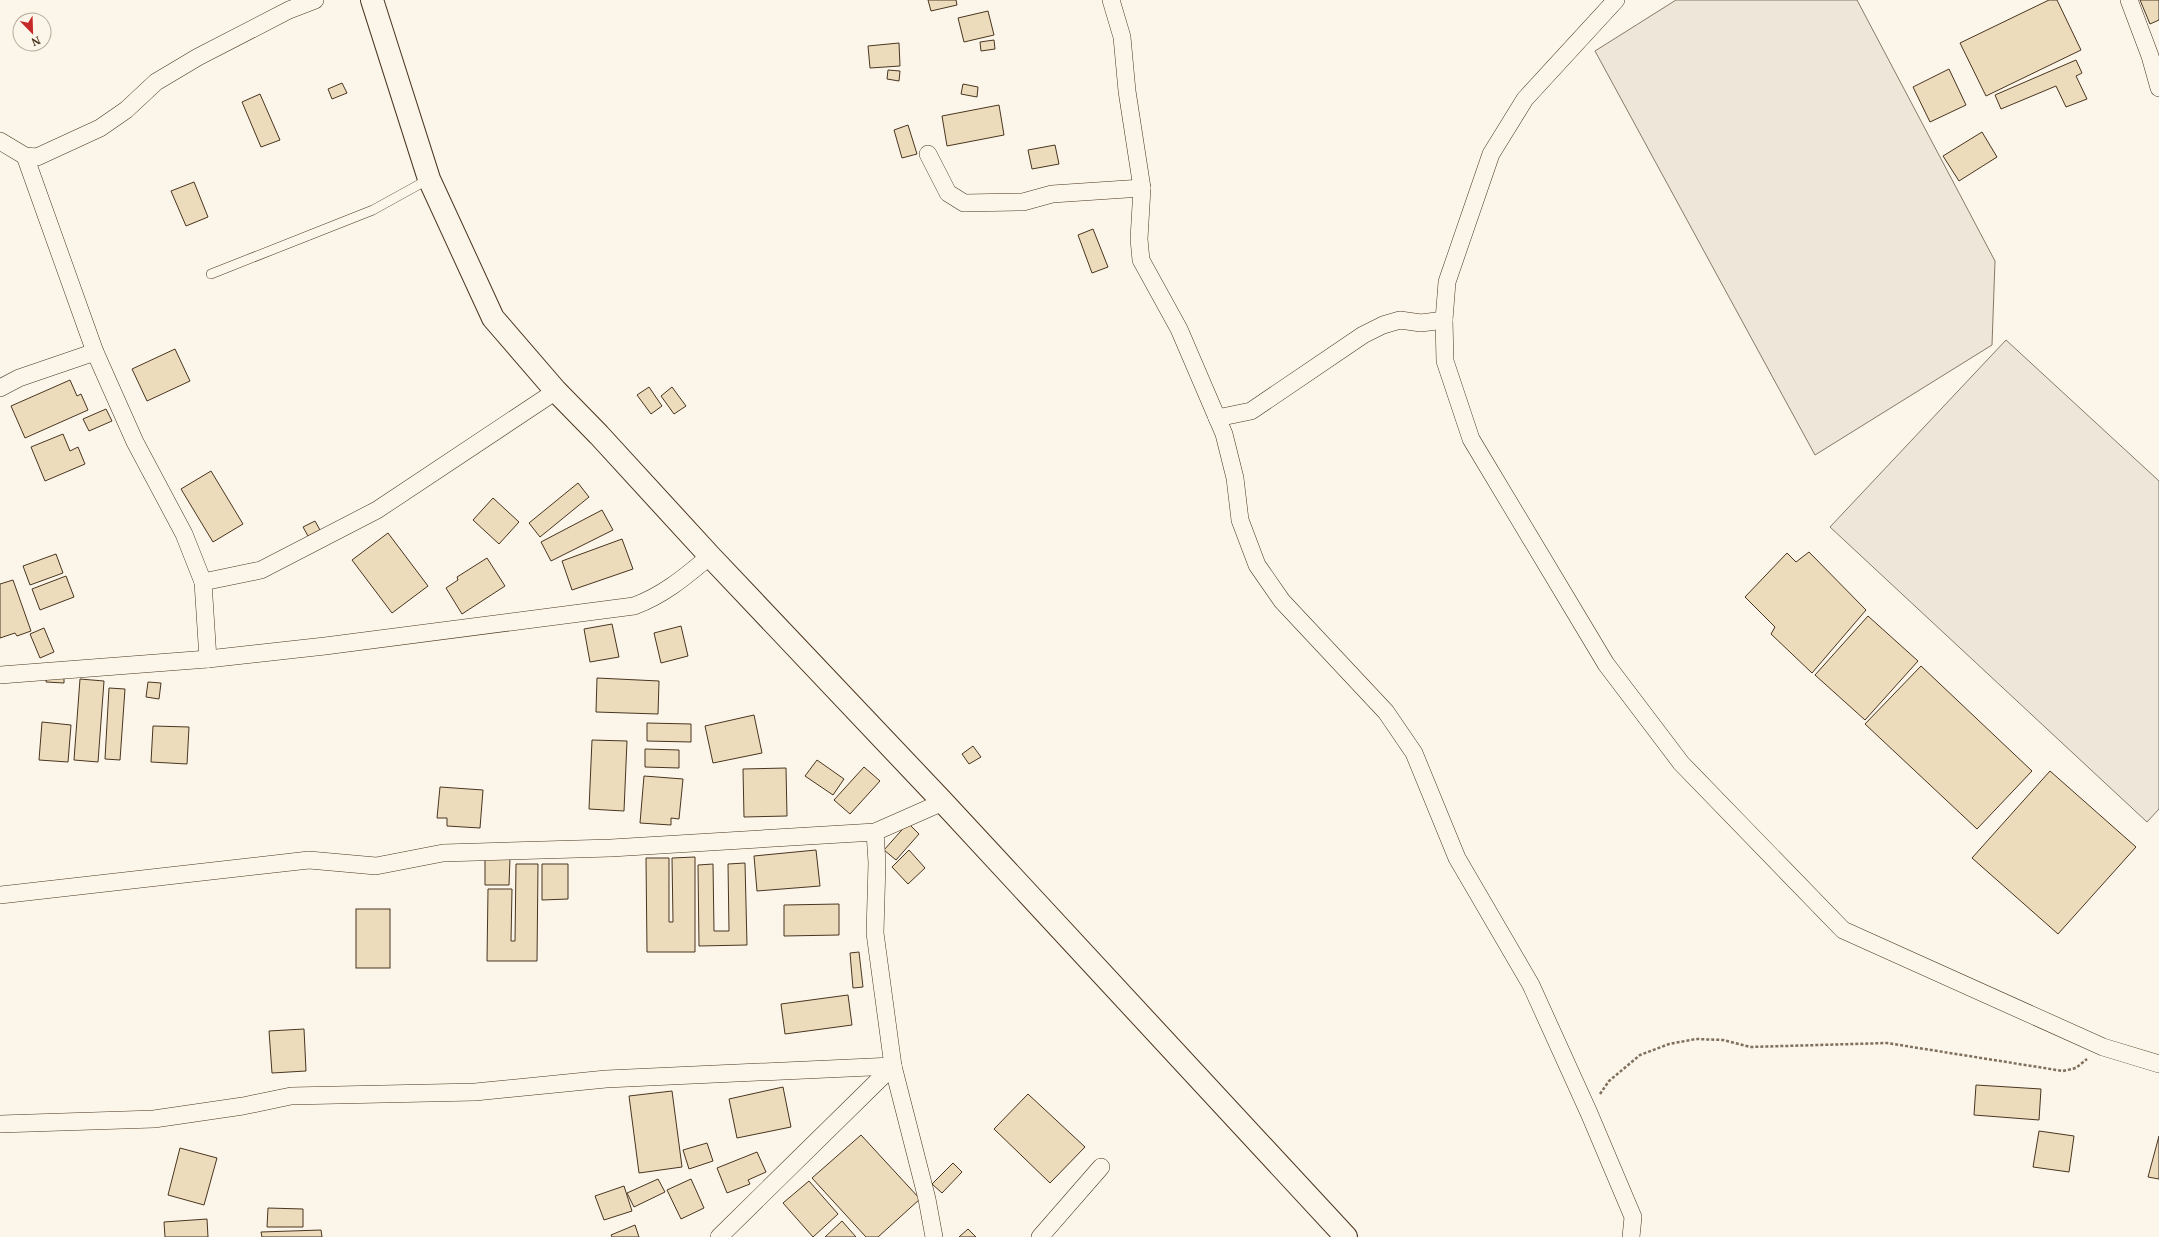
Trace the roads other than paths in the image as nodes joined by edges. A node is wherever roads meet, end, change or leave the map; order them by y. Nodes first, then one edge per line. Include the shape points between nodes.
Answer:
1 (315, 0) edge
2 (372, 0) edge
3 (1111, 0) edge
4 (1616, 0) edge
5 (2129, 0) edge
6 (2155, 53) edge
7 (2159, 88) edge
8 (0, 141) edge
9 (928, 154) dead end
10 (25, 156) junction
11 (429, 179) junction
12 (1142, 188) junction
13 (211, 274) dead end
14 (1444, 320) junction
15 (95, 352) junction
16 (0, 388) edge
17 (556, 392) junction
18 (1217, 418) junction
19 (710, 556) junction
20 (203, 582) junction
21 (208, 659) junction
22 (0, 675) edge
23 (943, 802) junction
24 (875, 832) junction
25 (0, 895) edge
26 (2159, 1064) edge
27 (893, 1066) junction
28 (0, 1124) edge
29 (1101, 1167) dead end
30 (719, 1237) edge
31 (934, 1237) edge
32 (1040, 1237) edge
33 (1346, 1237) edge
34 (1631, 1237) edge

1 - 10 street via 289,10 156,82 126,110 100,128 37,157
2 - 11 street
3 - 12 street via 1122,37 1127,91
4 - 14 street via 1526,99 1491,154 1447,282
5 - 6 street
6 - 7 street
8 - 10 street
9 - 12 street via 948,193 964,203 1023,202 1052,194
10 - 15 street
11 - 13 lane via 373,210
11 - 17 street via 493,318
12 - 18 street via 1138,239 1141,260 1179,329
14 - 18 street via 1421,323 1400,320 1383,325 1363,335 1251,410
14 - 26 street via 1445,361 1471,439 1606,664 1681,763 1843,930 2104,1046
15 - 16 street via 19,378
15 - 20 street via 135,442 184,534
17 - 19 street
17 - 20 street via 377,510 261,570
18 - 34 street via 1224,434 1235,478 1240,520 1257,566 1282,601 1386,712 1414,752 1457,858 1531,985 1589,1113 1633,1216
19 - 21 street via 676,585 654,599 634,606
19 - 23 street
20 - 21 street
21 - 22 street
23 - 24 street
23 - 33 street
24 - 25 street via 611,848 443,853 376,866 309,860
24 - 27 street via 877,863 874,932
27 - 28 street via 606,1079 475,1092 291,1096 154,1119
27 - 30 street
27 - 31 street via 927,1199
29 - 32 street

